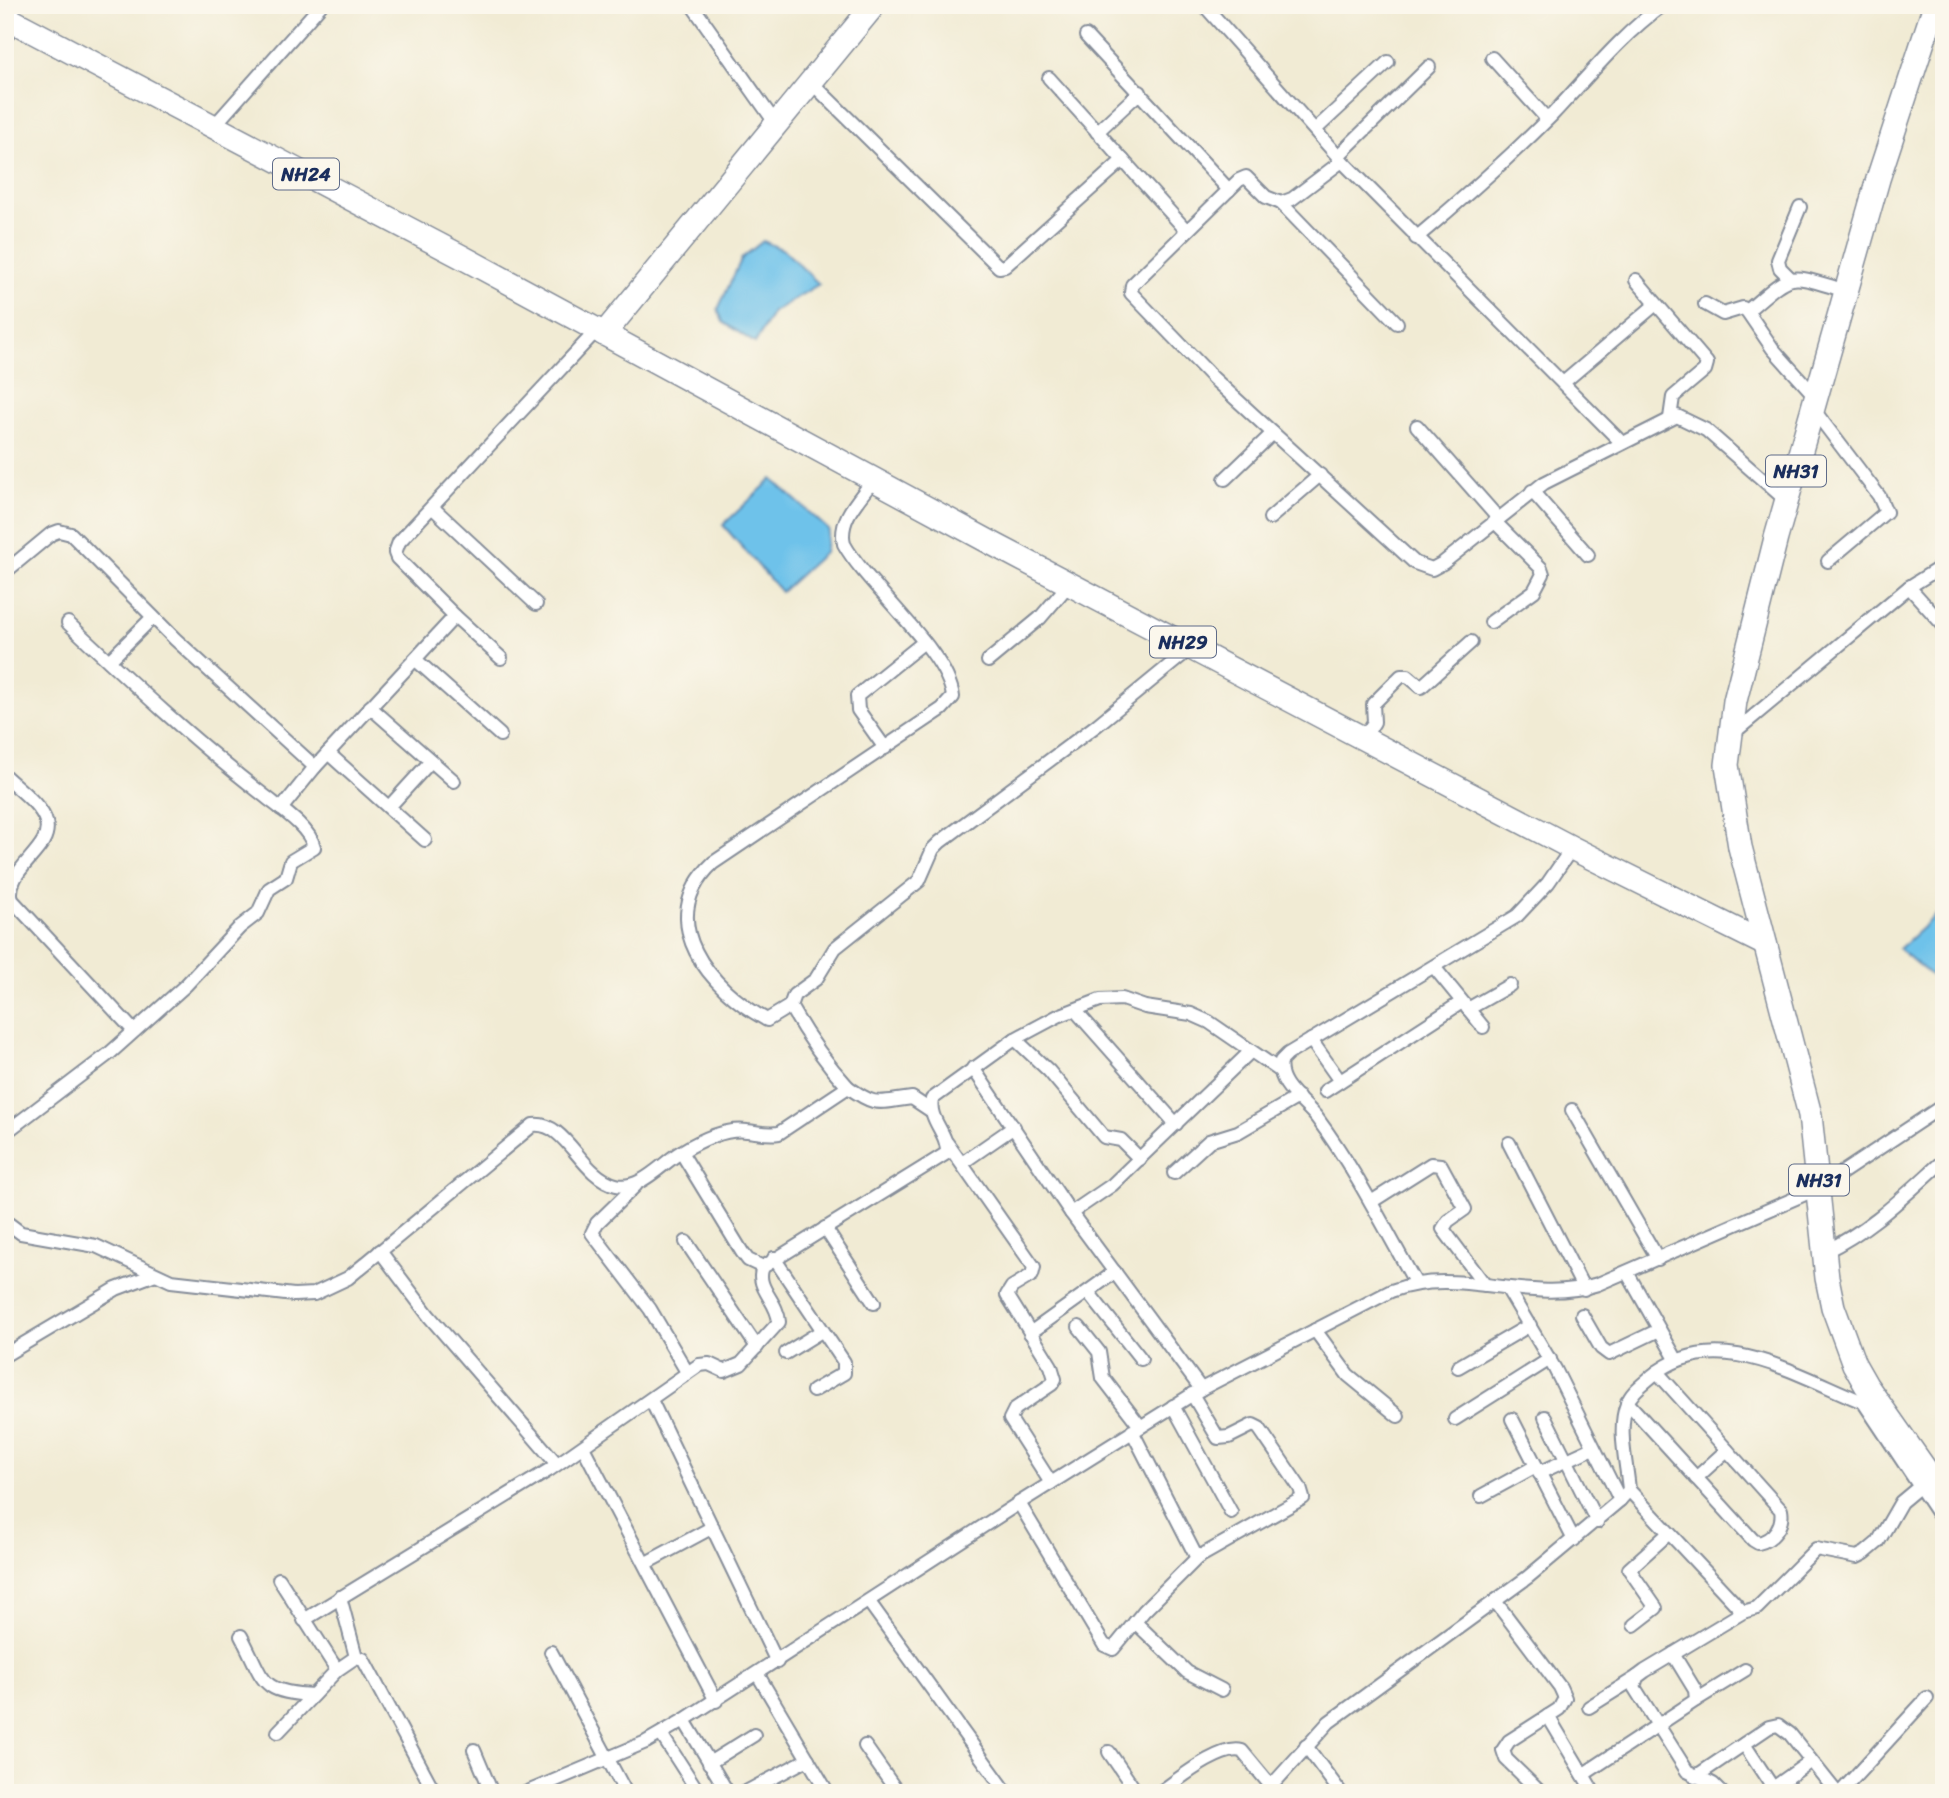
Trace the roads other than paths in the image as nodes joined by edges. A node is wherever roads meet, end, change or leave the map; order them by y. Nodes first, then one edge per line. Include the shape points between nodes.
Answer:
1 (321, 5) edge
2 (692, 5) edge
3 (874, 5) edge
4 (1204, 5) edge
5 (1663, 5) edge
6 (1935, 5) edge
7 (10, 26) edge
8 (1086, 36) dead end
9 (1492, 58) dead end
10 (1388, 62) dead end
11 (1429, 67) dead end
12 (1049, 78) dead end
13 (811, 82) junction
14 (1140, 92) junction
15 (1547, 119) junction
16 (776, 124) junction
17 (214, 126) junction
18 (1315, 130) junction
19 (1097, 132) junction
20 (1340, 158) junction
21 (1123, 160) junction
22 (1229, 190) junction
23 (1281, 203) junction
24 (1800, 207) dead end
25 (1186, 230) junction
26 (1416, 238) junction
27 (1789, 277) junction
28 (1636, 280) dead end
29 (1846, 291) junction
30 (1657, 304) junction
31 (1705, 304) dead end
32 (1747, 311) junction
33 (1397, 323) dead end
34 (601, 332) junction
35 (1563, 383) junction
36 (1815, 403) junction
37 (1670, 418) junction
38 (1417, 426) dead end
39 (1273, 433) junction
40 (1621, 442) junction
41 (1320, 475) junction
42 (874, 479) junction
43 (1226, 479) dead end
44 (1532, 491) junction
45 (1787, 501) junction
46 (432, 508) junction
47 (1270, 518) dead end
48 (1496, 520) junction
49 (1588, 555) dead end
50 (1828, 561) dead end
51 (1944, 565) edge
52 (5, 572) edge
53 (1070, 583) junction
54 (1909, 587) junction
55 (536, 604) dead end
56 (153, 617) junction
57 (455, 617) junction
58 (1491, 622) dead end
59 (68, 623) dead end
60 (1944, 626) edge
61 (924, 642) junction
62 (1471, 642) dead end
63 (1192, 647) junction
64 (501, 658) dead end
65 (416, 660) junction
66 (988, 661) dead end
67 (109, 662) junction
68 (370, 707) junction
69 (500, 735) dead end
70 (1728, 737) junction
71 (1364, 738) junction
72 (885, 748) junction
73 (328, 753) junction
74 (431, 761) junction
75 (315, 767) junction
76 (5, 776) edge
77 (454, 781) dead end
78 (389, 807) junction
79 (281, 809) junction
80 (425, 840) dead end
81 (1572, 848) junction
82 (1765, 944) junction
83 (1434, 967) junction
84 (1510, 985) dead end
85 (1465, 1005) junction
86 (790, 1006) junction
87 (1075, 1010) junction
88 (1483, 1027) dead end
89 (134, 1031) junction
90 (1015, 1039) junction
91 (1311, 1040) junction
92 (1251, 1051) junction
93 (973, 1068) junction
94 (1279, 1070) junction
95 (1340, 1081) junction
96 (848, 1087) junction
97 (1325, 1091) dead end
98 (1298, 1097) junction
99 (1944, 1105) edge
100 (930, 1110) junction
101 (1572, 1110) dead end
102 (1176, 1124) junction
103 (1014, 1127) junction
104 (5, 1133) edge
105 (947, 1143) junction
106 (1509, 1143) dead end
107 (681, 1152) junction
108 (1140, 1159) junction
109 (1944, 1160) edge
110 (962, 1163) junction
111 (1174, 1173) dead end
112 (640, 1181) junction
113 (1819, 1188) junction
114 (1371, 1202) junction
115 (1071, 1213) junction
116 (5, 1221) edge
117 (825, 1228) junction
118 (686, 1242) dead end
119 (380, 1251) junction
120 (1824, 1252) junction
121 (774, 1258) junction
122 (1658, 1259) junction
123 (763, 1267) junction
124 (1115, 1272) junction
125 (1628, 1274) junction
126 (153, 1275) junction
127 (1415, 1282) junction
128 (1485, 1285) junction
129 (1507, 1289) junction
130 (1584, 1289) junction
131 (1088, 1292) junction
132 (874, 1303) dead end
133 (1583, 1315) dead end
134 (1530, 1325) junction
135 (1079, 1327) dead end
136 (1315, 1330) junction
137 (1659, 1330) junction
138 (820, 1332) junction
139 (1030, 1333) junction
140 (757, 1347) junction
141 (786, 1353) dead end
142 (5, 1355) edge
143 (1141, 1359) dead end
144 (1550, 1359) junction
145 (1676, 1359) junction
146 (1458, 1367) dead end
147 (687, 1372) junction
148 (1657, 1372) junction
149 (813, 1391) dead end
150 (1197, 1392) junction
151 (651, 1400) junction
152 (1627, 1402) junction
153 (1173, 1406) junction
154 (1874, 1406) junction
155 (1398, 1416) dead end
156 (1545, 1417) dead end
157 (1455, 1419) dead end
158 (1512, 1419) dead end
159 (1136, 1429) junction
160 (583, 1447) junction
161 (1593, 1448) junction
162 (1727, 1450) junction
163 (1566, 1460) junction
164 (557, 1464) junction
165 (1537, 1469) junction
166 (1696, 1478) junction
167 (1051, 1483) junction
168 (1919, 1487) junction
169 (1624, 1495) junction
170 (1481, 1496) dead end
171 (1944, 1496) edge
172 (1019, 1503) junction
173 (1231, 1512) dead end
174 (1597, 1521) junction
175 (1944, 1523) edge
176 (713, 1527) junction
177 (1669, 1533) junction
178 (1574, 1540) junction
179 (1197, 1558) junction
180 (646, 1563) junction
181 (279, 1579) dead end
182 (340, 1597) junction
183 (1495, 1601) junction
184 (869, 1602) junction
185 (1743, 1612) junction
186 (304, 1620) junction
187 (1135, 1622) junction
188 (1634, 1625) dead end
189 (241, 1636) dead end
190 (551, 1652) dead end
191 (1673, 1654) junction
192 (356, 1657) junction
193 (777, 1662) junction
194 (337, 1670) junction
195 (1745, 1670) dead end
196 (758, 1675) junction
197 (1637, 1677) junction
198 (1222, 1690) dead end
199 (313, 1695) junction
200 (1927, 1698) dead end
201 (1696, 1700) junction
202 (716, 1701) junction
203 (1589, 1707) dead end
204 (1548, 1716) junction
205 (684, 1720) junction
206 (1657, 1726) junction
207 (278, 1732) dead end
208 (661, 1734) junction
209 (754, 1735) dead end
210 (1744, 1744) junction
211 (865, 1746) dead end
212 (1307, 1746) junction
213 (474, 1750) dead end
214 (1110, 1752) dead end
215 (808, 1759) junction
216 (606, 1760) junction
217 (1811, 1761) junction
218 (709, 1763) junction
219 (1584, 1774) junction
220 (1695, 1777) junction
221 (1268, 1789) edge
222 (1770, 1790) edge
223 (435, 1793) edge
224 (492, 1793) edge
225 (526, 1793) edge
226 (626, 1793) edge
227 (699, 1793) edge
228 (728, 1793) edge
229 (744, 1793) edge
230 (828, 1793) edge
231 (898, 1793) edge
232 (1007, 1793) edge
233 (1137, 1793) edge
234 (1158, 1793) edge
235 (1341, 1793) edge
236 (1541, 1793) edge
237 (1594, 1793) edge
238 (1722, 1793) edge
239 (1838, 1793) edge

1 - 17 street
2 - 16 street
3 - 13 highway
4 - 18 street
5 - 15 street via 1638,23
6 - 29 highway, NH31
7 - 17 highway, NH24
8 - 14 street
9 - 15 street
10 - 18 street
11 - 20 street
12 - 19 street
13 - 16 highway
13 - 21 street via 999,267
14 - 19 street
14 - 22 street
15 - 26 street
16 - 34 highway
17 - 34 highway, NH24
18 - 20 street
19 - 21 street
20 - 23 street
20 - 26 street
21 - 25 street
22 - 23 street via 1246,177 1266,197
22 - 25 street
23 - 33 street
24 - 27 street via 1779,260
25 - 39 street via 1132,285 1131,293
26 - 35 street
27 - 29 street
27 - 32 street
28 - 30 street
29 - 36 highway, NH31
30 - 35 street
30 - 37 street via 1707,363 1705,370 1673,397
31 - 32 street via 1723,314
32 - 36 street
34 - 42 highway, NH29
34 - 46 street
35 - 40 street
36 - 45 highway, NH31
36 - 50 street via 1880,496 1886,512
37 - 40 street
37 - 45 street via 1682,417 1706,430
38 - 48 street
39 - 41 street
39 - 43 street
40 - 44 street
41 - 47 street
41 - 48 street via 1424,568 1443,563
42 - 53 highway, NH29
42 - 61 street via 845,518 844,544
44 - 48 street
44 - 49 street
45 - 70 highway, NH31
46 - 55 street
46 - 57 street via 399,542 395,554
48 - 58 street via 1543,574 1534,591
51 - 54 street
52 - 56 street via 51,534 65,531
53 - 63 highway, NH29
53 - 66 street via 1035,624
54 - 60 street
54 - 70 street
56 - 67 street
56 - 75 street
57 - 64 street
57 - 65 street
59 - 67 street
61 - 72 street via 857,696 858,710
61 - 72 street via 953,697
62 - 71 street via 1421,687 1401,676 1373,704 1374,722
63 - 71 highway, NH29
63 - 86 street via 1097,725 940,842 919,881 835,948 816,979 794,995
65 - 68 street
65 - 69 street
67 - 79 street via 190,737
68 - 73 street
68 - 74 street
70 - 82 highway, NH31 via 1728,791
71 - 81 highway, NH29
72 - 86 street via 732,849 693,887 688,931 698,956 717,982 767,1020
73 - 75 street
73 - 78 street
74 - 77 street
74 - 78 street
75 - 79 street
76 - 89 street via 46,822 43,840 11,883 12,900
78 - 80 street
79 - 89 street via 309,835 314,847 295,858 286,878 266,892 258,913
81 - 82 highway, NH29
81 - 83 street via 1517,916
82 - 113 highway, NH31 via 1803,1083
83 - 85 street
83 - 91 street
84 - 85 street
85 - 88 street
85 - 95 street
86 - 96 street via 819,1054
87 - 90 street
87 - 92 street via 1100,1000 1122,999 1191,1014
87 - 102 street
89 - 104 street
90 - 93 street
90 - 108 street via 1049,1071 1104,1137 1121,1140
91 - 94 street via 1288,1054
91 - 95 street
92 - 94 street
92 - 102 street
93 - 100 street via 940,1090 932,1098
93 - 103 street
94 - 98 street
95 - 97 street
96 - 100 street via 869,1102 886,1104 912,1098
96 - 107 street via 779,1133 738,1131
98 - 111 street via 1238,1132 1209,1141
98 - 114 street via 1324,1128
99 - 113 street
100 - 105 street
101 - 122 street
102 - 108 street
103 - 110 street
103 - 115 street
105 - 110 street
105 - 117 street via 947,1153 939,1161
106 - 130 street
107 - 112 street
107 - 123 street via 742,1252
108 - 115 street
109 - 120 street via 1877,1222
110 - 139 street via 1034,1267 1032,1275 1007,1295
112 - 119 street via 625,1186 599,1179 555,1130 544,1123 533,1125
112 - 147 street via 597,1223 593,1233 650,1309
113 - 120 highway, NH31
113 - 122 street
114 - 127 street
114 - 128 street via 1431,1164 1441,1164 1465,1209 1443,1229
115 - 124 street
116 - 126 street via 21,1233 96,1246
117 - 121 street
117 - 132 street
118 - 140 street
119 - 126 street via 348,1278 314,1294 182,1283
119 - 164 street via 424,1310
120 - 154 highway, NH31 via 1842,1336
121 - 123 street
121 - 138 street
122 - 125 street
123 - 140 street via 761,1283 776,1305 779,1322
124 - 131 street
124 - 150 street
125 - 130 street
125 - 137 street
126 - 142 street via 116,1289
127 - 128 street via 1455,1280
127 - 136 street
128 - 129 street
129 - 130 street via 1559,1293
129 - 134 street
131 - 139 street
131 - 143 street
133 - 137 street via 1609,1354
134 - 144 street
134 - 146 street
135 - 159 street via 1099,1352 1103,1378
136 - 150 street
136 - 155 street via 1348,1376
137 - 145 street
138 - 141 street
138 - 149 street via 846,1369
139 - 167 street via 1055,1379 1015,1409 1010,1419
140 - 147 street via 733,1369 724,1371 709,1364
144 - 157 street
144 - 161 street
145 - 148 street
145 - 154 street via 1696,1353 1743,1356
147 - 151 street
148 - 152 street
148 - 162 street
150 - 153 street
150 - 179 street via 1218,1438 1253,1425 1259,1428 1303,1498
151 - 160 street
151 - 176 street
152 - 166 street
152 - 169 street
153 - 159 street
153 - 173 street
154 - 168 street
154 - 171 highway, NH31
156 - 163 street
158 - 165 street
159 - 167 street
159 - 179 street
160 - 164 street
160 - 180 street
161 - 163 street
161 - 169 street
162 - 166 street
162 - 166 street via 1781,1510 1781,1524 1770,1537 1758,1543 1753,1540
163 - 165 street
163 - 174 street
164 - 182 street
165 - 170 street
165 - 178 street
167 - 172 street
168 - 175 street
168 - 185 street via 1897,1507 1872,1549 1857,1557 1816,1549 1757,1608
169 - 174 street
169 - 177 street
172 - 184 street
172 - 187 street via 1107,1649 1117,1645
174 - 178 street
176 - 180 street
176 - 193 street
177 - 185 street
177 - 188 street via 1629,1569 1656,1608
178 - 183 street
179 - 187 street
180 - 202 street
181 - 186 street
182 - 186 street
182 - 192 street
183 - 204 street via 1564,1693 1564,1704
183 - 212 street via 1350,1705
184 - 193 street
184 - 232 street
185 - 191 street
186 - 194 street
187 - 198 street via 1187,1672
189 - 199 street via 271,1688
190 - 216 street
191 - 197 street
191 - 201 street via 1695,1690
192 - 194 street
192 - 223 street via 368,1665
193 - 196 street
194 - 199 street
195 - 201 street
196 - 202 street
196 - 215 street
197 - 203 street
197 - 206 street via 1634,1687
199 - 207 street
200 - 239 street
201 - 206 street
202 - 205 street
204 - 219 street
204 - 236 street via 1503,1749 1506,1759
205 - 208 street
205 - 218 street
206 - 219 street
206 - 220 street via 1679,1762
208 - 216 street
208 - 227 street
209 - 218 street
210 - 217 street via 1778,1725
210 - 220 street
210 - 222 street
211 - 231 street
212 - 221 street
212 - 235 street
213 - 224 street
214 - 233 street
215 - 229 street
215 - 230 street
216 - 225 street
216 - 226 street
217 - 222 street
217 - 239 street
218 - 228 street
219 - 237 street
220 - 238 street
221 - 234 street via 1236,1749 1219,1754

